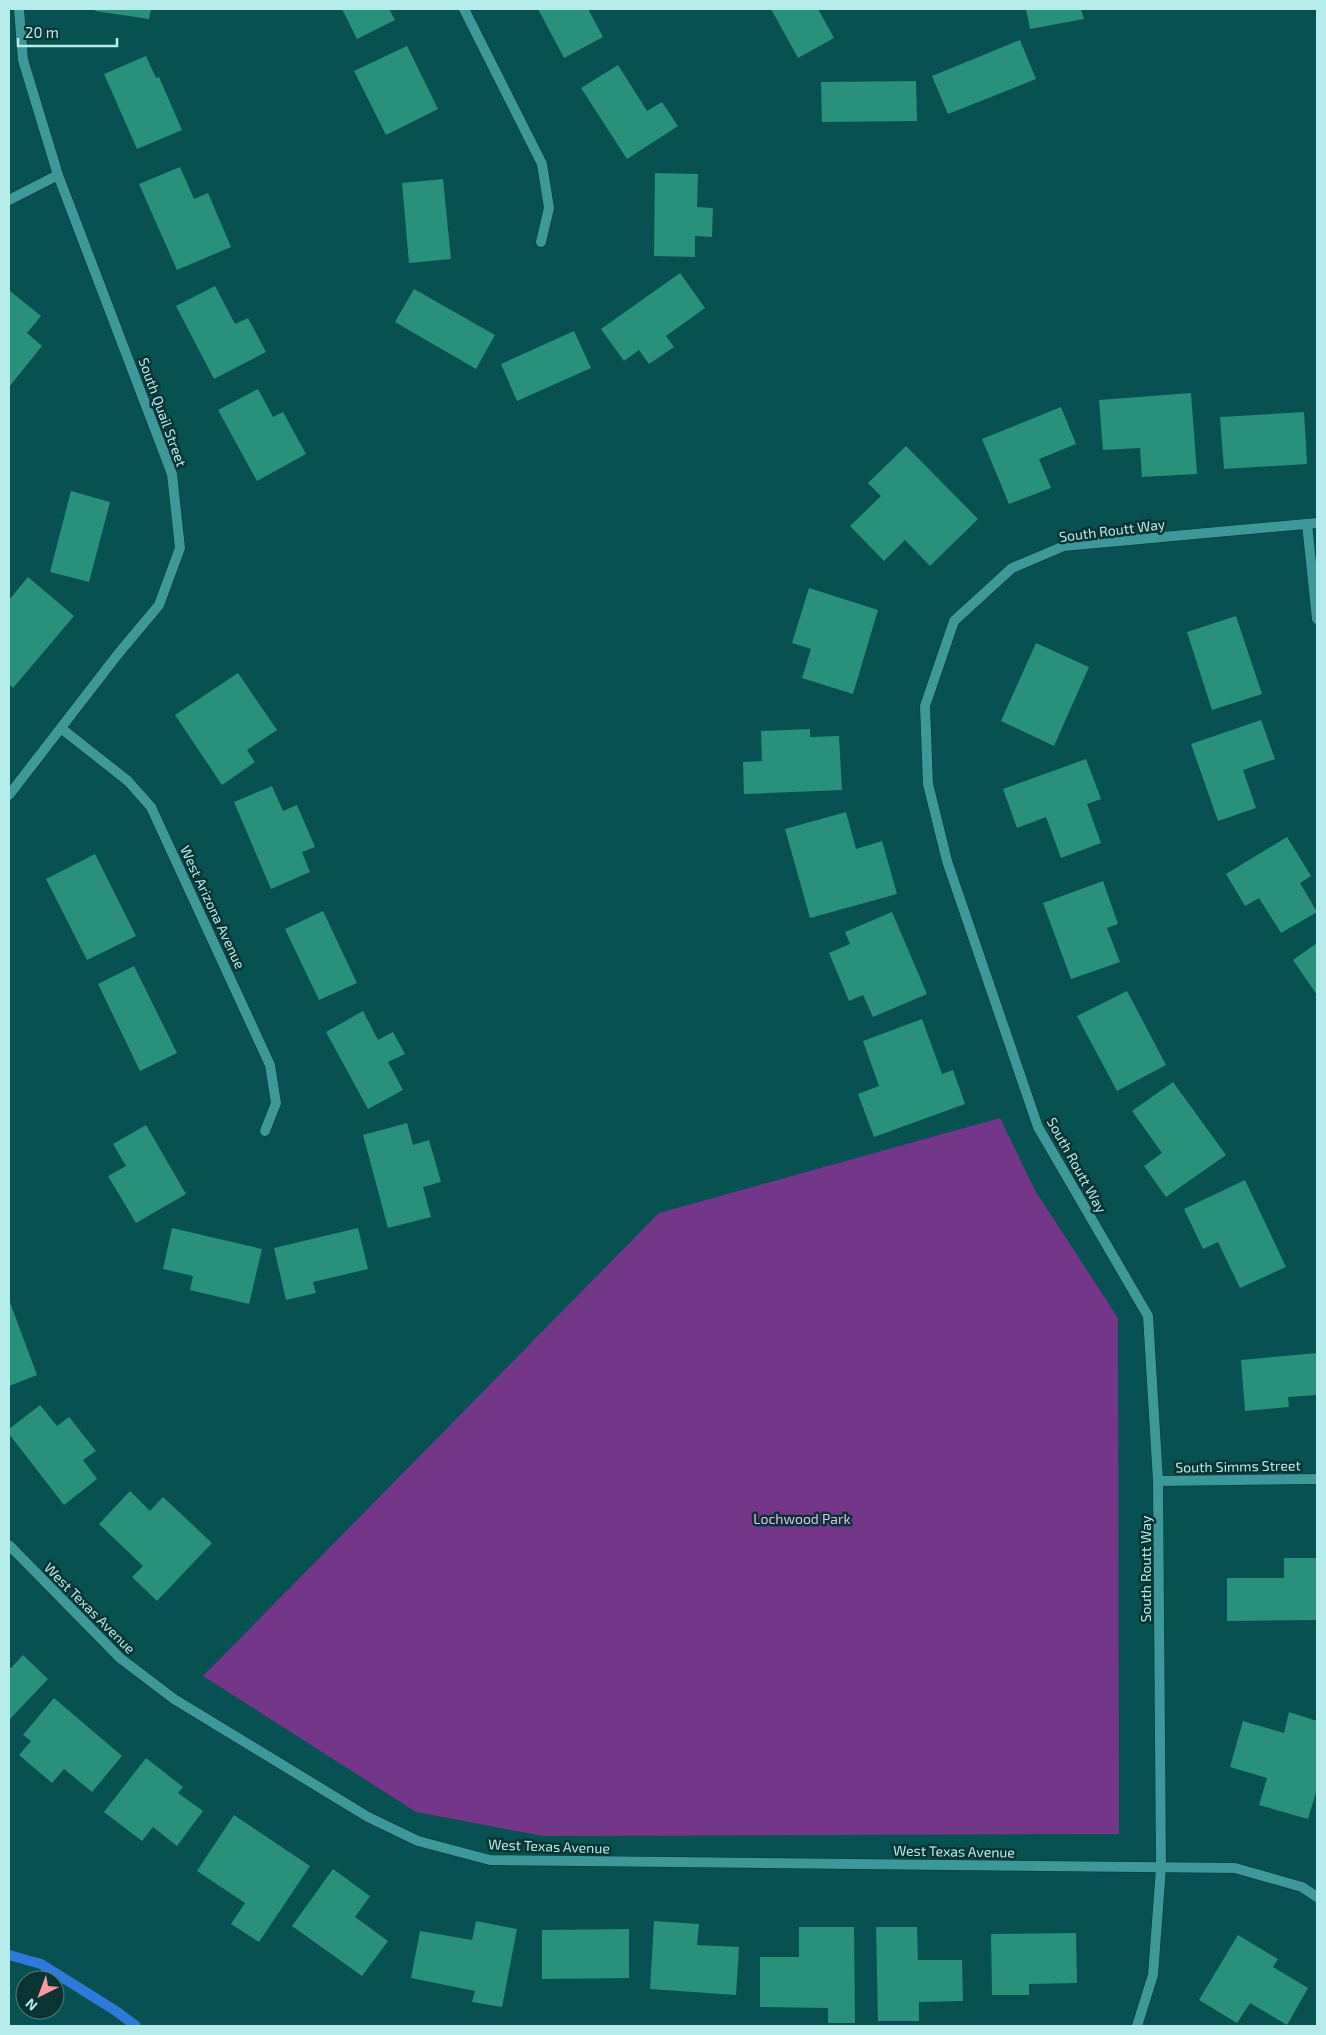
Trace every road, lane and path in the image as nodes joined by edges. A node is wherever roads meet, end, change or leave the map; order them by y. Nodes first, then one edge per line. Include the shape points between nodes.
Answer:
1 (19, 9) edge
2 (464, 9) edge
3 (58, 175) junction
4 (9, 200) edge
5 (541, 242) dead end
6 (1312, 524) edge
7 (1317, 619) edge
8 (62, 729) junction
9 (9, 795) edge
10 (265, 1131) dead end
11 (1317, 1479) edge
12 (1158, 1481) junction
13 (9, 1545) edge
14 (1161, 1868) junction
15 (1317, 1897) edge
16 (1137, 2026) edge

1 - 3 street, South Quail Street via 23,60
2 - 5 street via 542,164 549,208
3 - 4 street
3 - 8 street, South Quail Street via 172,474 180,548 159,605
6 - 7 street
6 - 12 street, South Routt Way via 1064,546 1012,568 954,621 925,706 928,784 947,861 1038,1127 1148,1316
8 - 9 street, South Quail Street
8 - 10 street, West Arizona Avenue via 128,781 152,807 270,1065 276,1103
11 - 12 street, South Simms Street
12 - 14 street, South Routt Way
13 - 14 street, West Texas Avenue via 120,1658 174,1699 368,1817 418,1841 490,1860
14 - 15 street via 1235,1868 1302,1886
14 - 16 street, South Routt Way via 1153,1975

